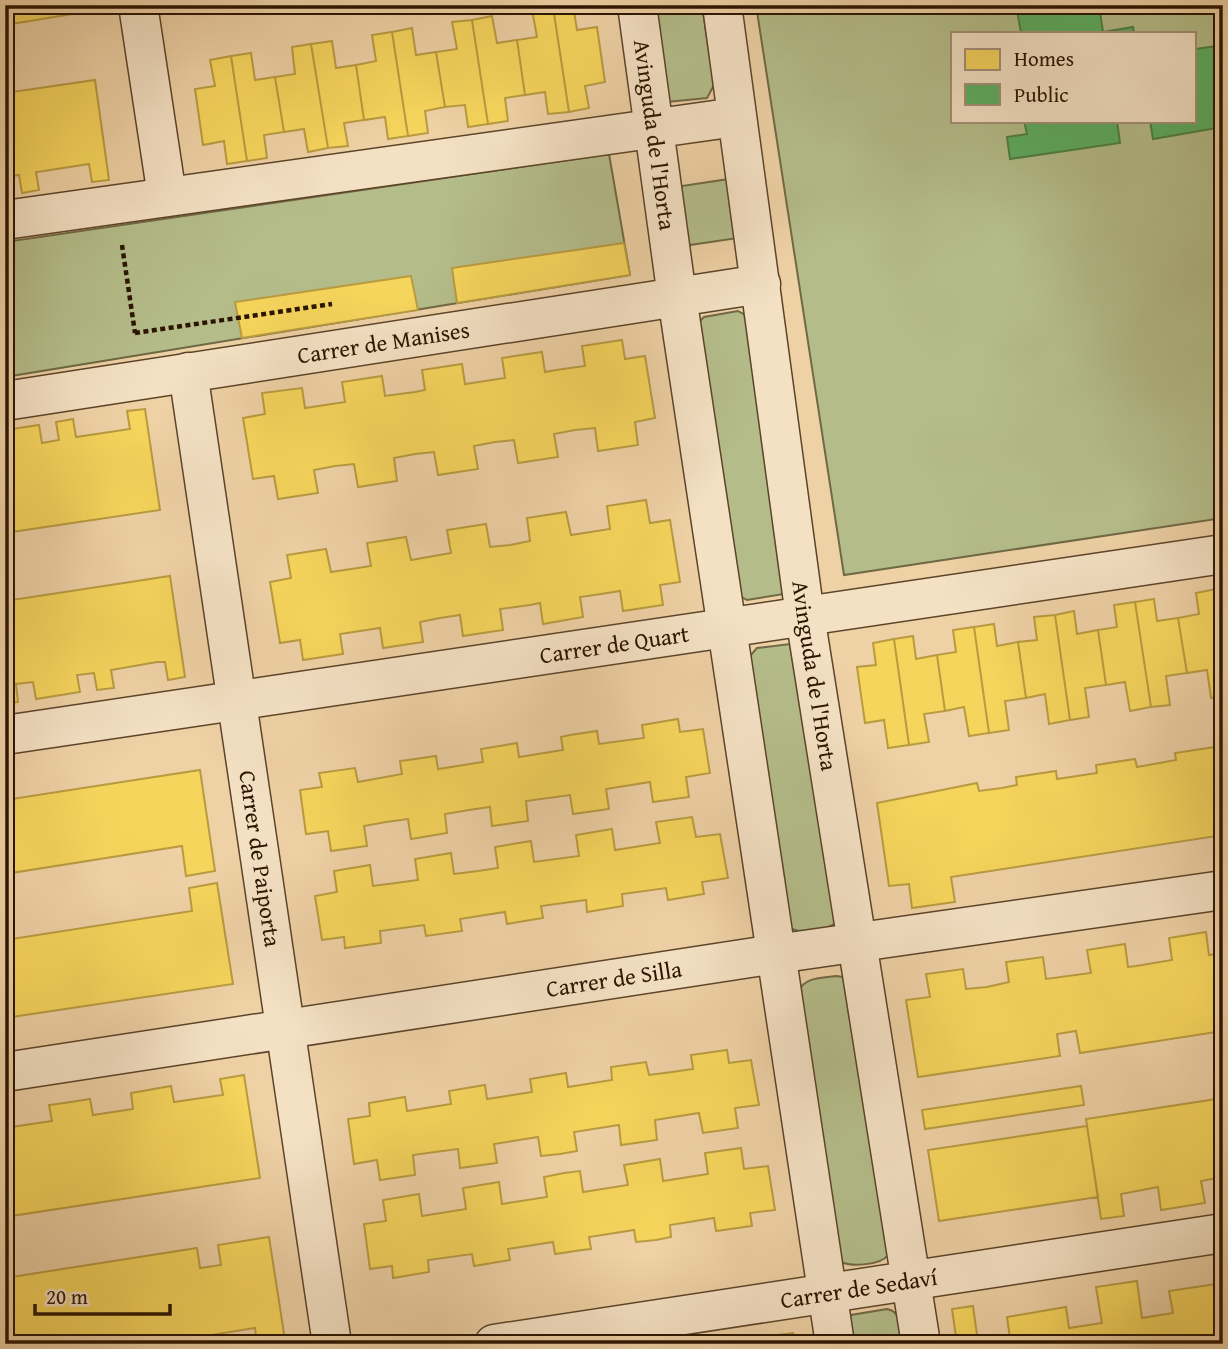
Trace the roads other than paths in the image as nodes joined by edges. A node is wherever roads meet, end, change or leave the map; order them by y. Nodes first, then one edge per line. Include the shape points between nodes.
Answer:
1 (138, 5) edge
2 (637, 5) edge
3 (722, 5) edge
4 (736, 117) junction
5 (653, 129) junction
6 (167, 195) junction
7 (5, 220) edge
8 (761, 284) junction
9 (677, 297) junction
10 (188, 372) junction
11 (5, 401) edge
12 (1223, 554) edge
13 (805, 615) junction
14 (726, 627) junction
15 (236, 700) junction
16 (5, 735) edge
17 (1223, 890) edge
18 (859, 942) junction
19 (776, 954) junction
20 (284, 1030) junction
21 (5, 1072) edge
22 (1223, 1233) edge
23 (912, 1279) junction
24 (828, 1293) junction
25 (332, 1344) edge
26 (494, 1344) edge
27 (835, 1344) edge
28 (921, 1344) edge

1 - 6 street
2 - 5 street, Avinguda de l'Horta
3 - 4 street, Avinguda de l'Horta
4 - 5 street
4 - 8 street, Avinguda de l'Horta
5 - 6 street
5 - 9 street, Avinguda de l'Horta
6 - 7 street
8 - 9 street, Carrer de Manises
8 - 13 street, Avinguda de l'Horta
9 - 10 street, Carrer de Manises
9 - 14 street, Avinguda de l'Horta
10 - 11 street, Carrer de Manises
10 - 15 street, Carrer de Paiporta
12 - 13 street, Carrer de Quart
13 - 14 street, Carrer de Quart
13 - 18 street, Avinguda de l'Horta
14 - 15 street, Carrer de Quart
14 - 19 street, Avinguda de l'Horta
15 - 16 street, Carrer de Quart
15 - 20 street, Carrer de Paiporta
17 - 18 street, Carrer de Silla
18 - 19 street, Carrer de Silla
18 - 23 street, Avinguda de l'Horta
19 - 20 street, Carrer de Silla
19 - 24 street, Avinguda de l'Horta
20 - 21 street, Carrer de Silla
20 - 25 street, Carrer de Paiporta
22 - 23 street, Carrer de Sedaví
23 - 24 street, Carrer de Sedaví
23 - 28 street, Avinguda de l'Horta
24 - 26 street, Carrer de Sedaví
24 - 27 street, Avinguda de l'Horta

